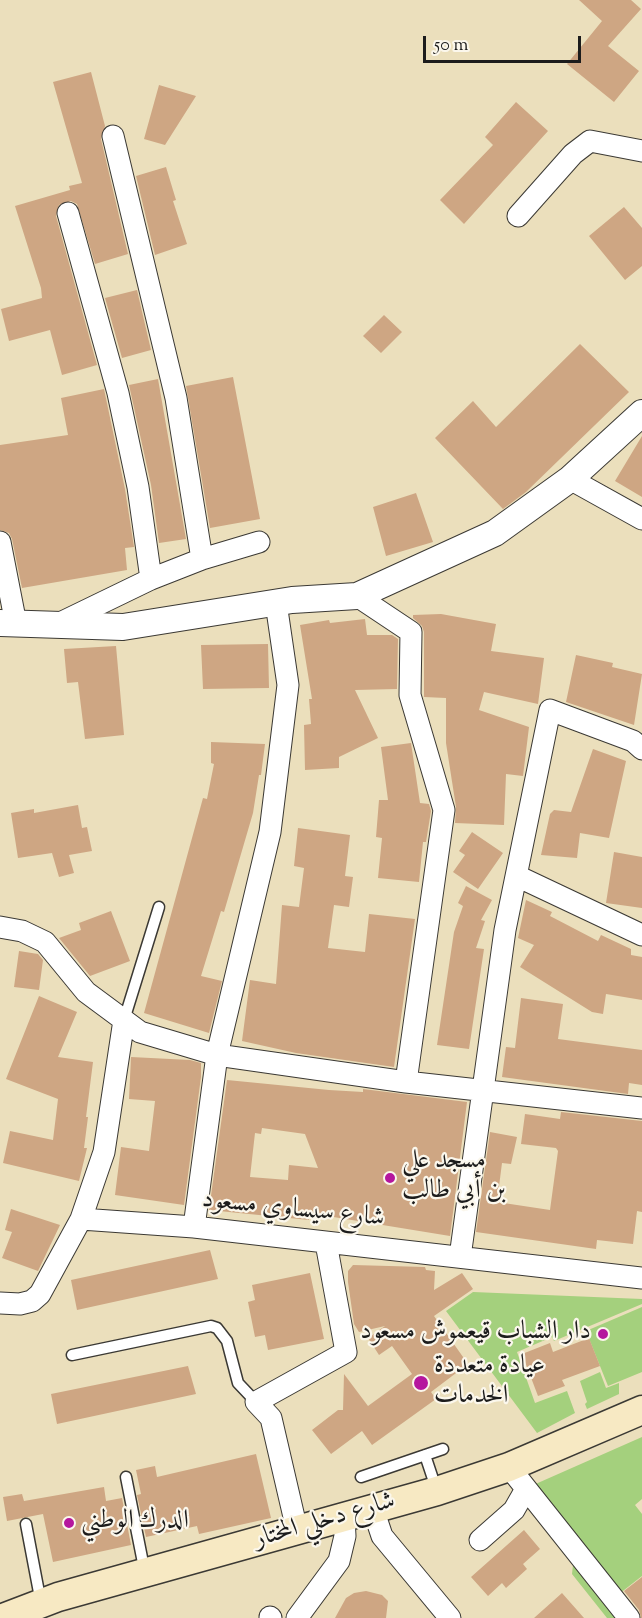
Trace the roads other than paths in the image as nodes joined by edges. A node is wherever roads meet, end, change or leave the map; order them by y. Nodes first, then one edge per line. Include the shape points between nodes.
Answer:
1 (113, 136) dead end
2 (642, 151) edge
3 (68, 213) dead end
4 (518, 216) dead end
5 (642, 413) edge
6 (570, 479) junction
7 (642, 519) edge
8 (0, 542) edge
9 (259, 542) dead end
10 (202, 559) junction
11 (151, 579) junction
12 (357, 596) junction
13 (276, 603) junction
14 (6, 625) edge
15 (55, 625) junction
16 (642, 749) edge
17 (517, 876) junction
18 (159, 907) dead end
19 (0, 927) edge
20 (642, 935) edge
21 (124, 1020) junction
22 (217, 1055) junction
23 (406, 1082) junction
24 (481, 1091) junction
25 (642, 1108) edge
26 (81, 1219) junction
27 (194, 1227) junction
28 (326, 1242) junction
29 (460, 1257) junction
30 (642, 1278) edge
31 (0, 1303) edge
32 (72, 1355) dead end
33 (256, 1402) junction
34 (642, 1410) edge
35 (443, 1449) dead end
36 (425, 1455) junction
37 (509, 1467) junction
38 (126, 1477) dead end
39 (361, 1477) dead end
40 (526, 1489) junction
41 (437, 1491) junction
42 (374, 1509) junction
43 (344, 1518) junction
44 (26, 1524) dead end
45 (297, 1530) junction
46 (382, 1536) junction
47 (480, 1540) dead end
48 (340, 1556) junction
49 (145, 1573) junction
50 (41, 1604) junction
51 (5, 1618) edge
52 (297, 1618) edge
53 (450, 1618) edge
54 (629, 1618) edge

1 - 10 street via 176,398
2 - 4 street via 590,141 573,154
3 - 11 street via 118,393 138,487
5 - 6 street
6 - 7 street
6 - 12 street via 495,532
8 - 14 street
9 - 10 street
10 - 11 street
11 - 15 street
12 - 13 street
12 - 23 street via 411,632 410,695 444,810
13 - 15 street via 123,627
13 - 22 street via 288,684 270,832
14 - 15 street
16 - 17 street via 633,741 550,710
17 - 20 street
17 - 24 street
18 - 21 lane
19 - 21 street via 22,931 45,942 86,992
21 - 22 street via 140,1032
21 - 26 street via 104,1152
22 - 23 street
22 - 27 street
23 - 24 street
24 - 25 street
24 - 29 street
26 - 27 street, شارع سيساوي مسعود
26 - 31 street via 40,1294 20,1304
27 - 28 street, شارع سيساوي مسعود
28 - 29 street, شارع سيساوي مسعود
28 - 33 street via 346,1352
29 - 30 street, شارع سيساوي مسعود
32 - 33 lane via 211,1326 227,1341 238,1383
33 - 45 street via 271,1418
34 - 37 main road, شارع دخلي المختار
35 - 36 lane
36 - 39 lane
36 - 41 lane
37 - 40 street
37 - 41 main road, شارع دخلي المختار
38 - 49 lane
40 - 47 street via 514,1510
40 - 54 street
41 - 42 main road, شارع دخلي المختار
42 - 43 main road, شارع دخلي المختار
42 - 46 street
43 - 45 main road, شارع دخلي المختار
43 - 48 street
44 - 50 lane
45 - 49 main road, شارع دخلي المختار
46 - 48 street via 351,1543
46 - 53 street
48 - 52 street
49 - 50 main road, شارع دخلي المختار
50 - 51 main road, شارع دخلي المختار

